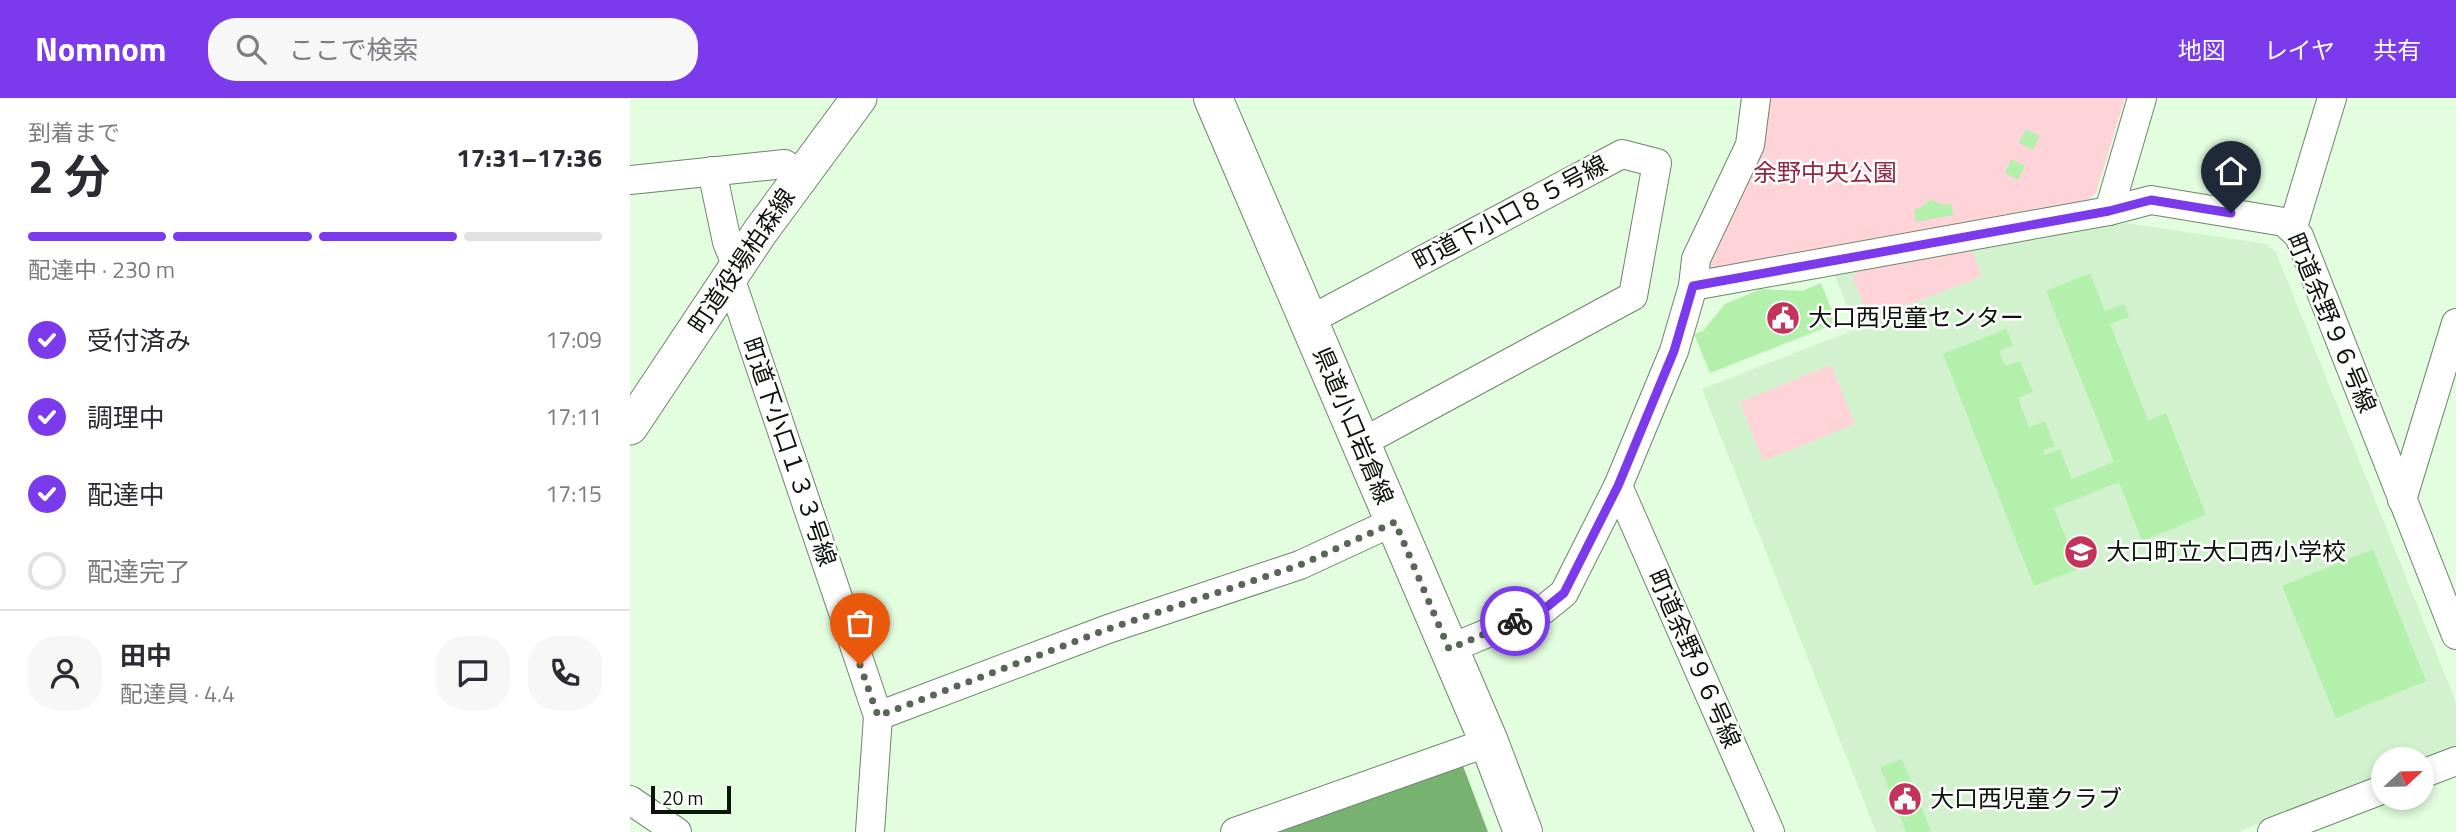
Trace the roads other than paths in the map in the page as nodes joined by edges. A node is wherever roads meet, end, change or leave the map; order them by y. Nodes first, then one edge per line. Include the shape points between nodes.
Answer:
1 (859, 98) edge
2 (1213, 98) edge
3 (1756, 98) edge
4 (2142, 98) edge
5 (2332, 98) edge
6 (712, 171) junction
7 (800, 175) junction
8 (630, 180) edge
9 (2109, 211) junction
10 (2293, 227) junction
11 (734, 272) junction
12 (1693, 286) junction
13 (1308, 321) junction
14 (2456, 323) edge
15 (630, 427) edge
16 (1361, 443) junction
17 (1618, 486) junction
18 (2402, 499) junction
19 (1395, 522) junction
20 (2456, 635) edge
21 (1449, 649) junction
22 (878, 716) junction
23 (1489, 742) junction
24 (2456, 761) edge
25 (2434, 769) edge
26 (2371, 794) edge
27 (630, 800) edge
28 (677, 832) edge
29 (870, 832) edge
30 (1235, 832) edge
31 (1523, 832) edge
32 (1770, 832) edge
33 (2272, 832) edge

1 - 7 street, 町道役場柏森線
2 - 13 main road, 県道小口岩倉線
3 - 12 street via 1750,145 1696,259
4 - 9 street
5 - 10 street
6 - 7 street via 785,164
6 - 8 street
6 - 11 street, 町道下小口１３３号線
7 - 11 street, 町道役場柏森線
9 - 10 street, 町道余野９６号線 via 2151,200
9 - 12 street, 町道余野９６号線
10 - 18 street, 町道余野９６号線
11 - 15 street, 町道役場柏森線
11 - 22 street, 町道下小口１３３号線
12 - 17 street via 1674,351
13 - 16 main road, 県道小口岩倉線
13 - 16 street, 町道下小口８５号線 via 1622,154 1657,163 1633,296
14 - 18 street
16 - 19 main road, 県道小口岩倉線
17 - 21 street via 1556,601
17 - 32 street, 町道余野９６号線
18 - 20 street, 町道余野９６号線
19 - 21 main road, 県道小口岩倉線
19 - 22 street via 1300,565 1108,629
21 - 23 main road, 県道小口岩倉線
22 - 29 street, 町道下小口１３３号線
23 - 30 street
23 - 31 main road, 県道小口岩倉線
24 - 25 street
26 - 33 street
27 - 28 street

